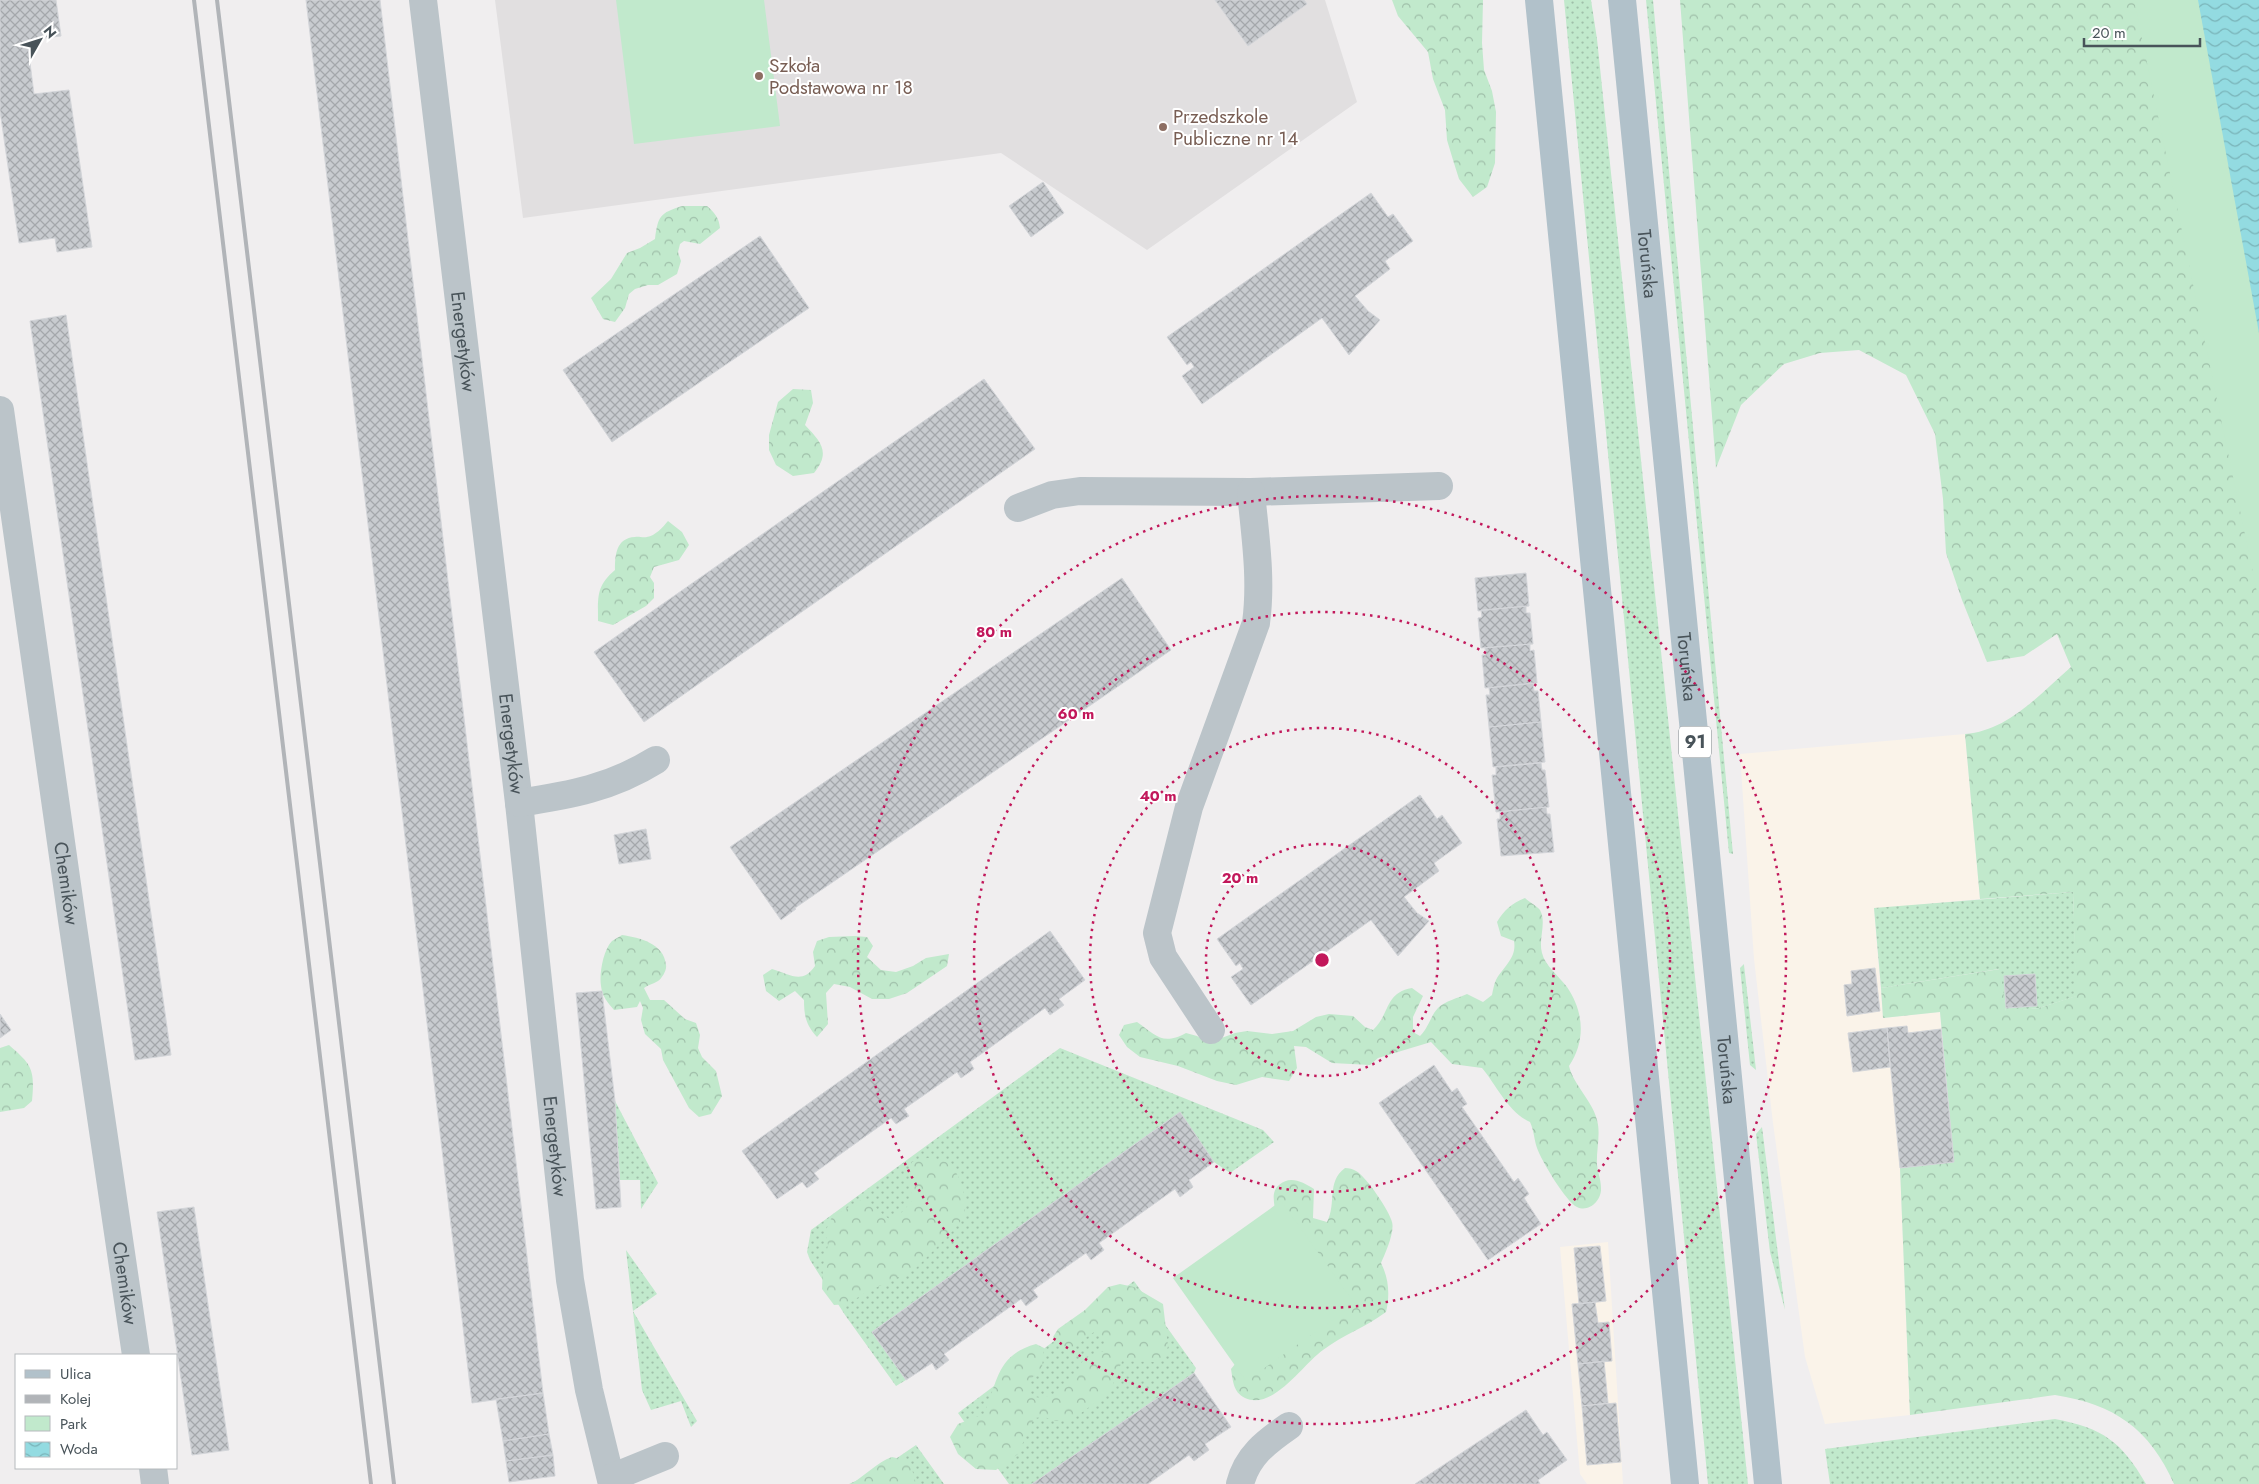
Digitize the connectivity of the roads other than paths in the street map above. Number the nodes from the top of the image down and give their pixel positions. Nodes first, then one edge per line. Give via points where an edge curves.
1 (423, 0) edge
2 (1539, 0) edge
3 (1622, 0) edge
4 (0, 410) edge
5 (1439, 486) dead end
6 (1251, 492) junction
7 (1018, 508) dead end
8 (656, 760) dead end
9 (519, 803) junction
10 (1211, 1030) dead end
11 (136, 1354) edge
12 (1289, 1426) dead end
13 (665, 1456) dead end
14 (152, 1469) edge
15 (612, 1481) edge
16 (155, 1484) edge
17 (1240, 1484) edge
18 (1685, 1484) edge
19 (1768, 1484) edge

1 - 9 street, Energetyków
2 - 18 main road
3 - 19 main road, Toruńska / 91
4 - 11 street, Chemików
5 - 6 street
6 - 7 street via 1080,491 1052,495
6 - 10 street via 1258,575 1256,623 1189,807 1157,933 1163,957
8 - 9 street via 607,785 574,795
9 - 15 street, Energetyków via 570,1280 589,1390
12 - 17 street via 1253,1455 1243,1470
13 - 15 street
14 - 16 street

